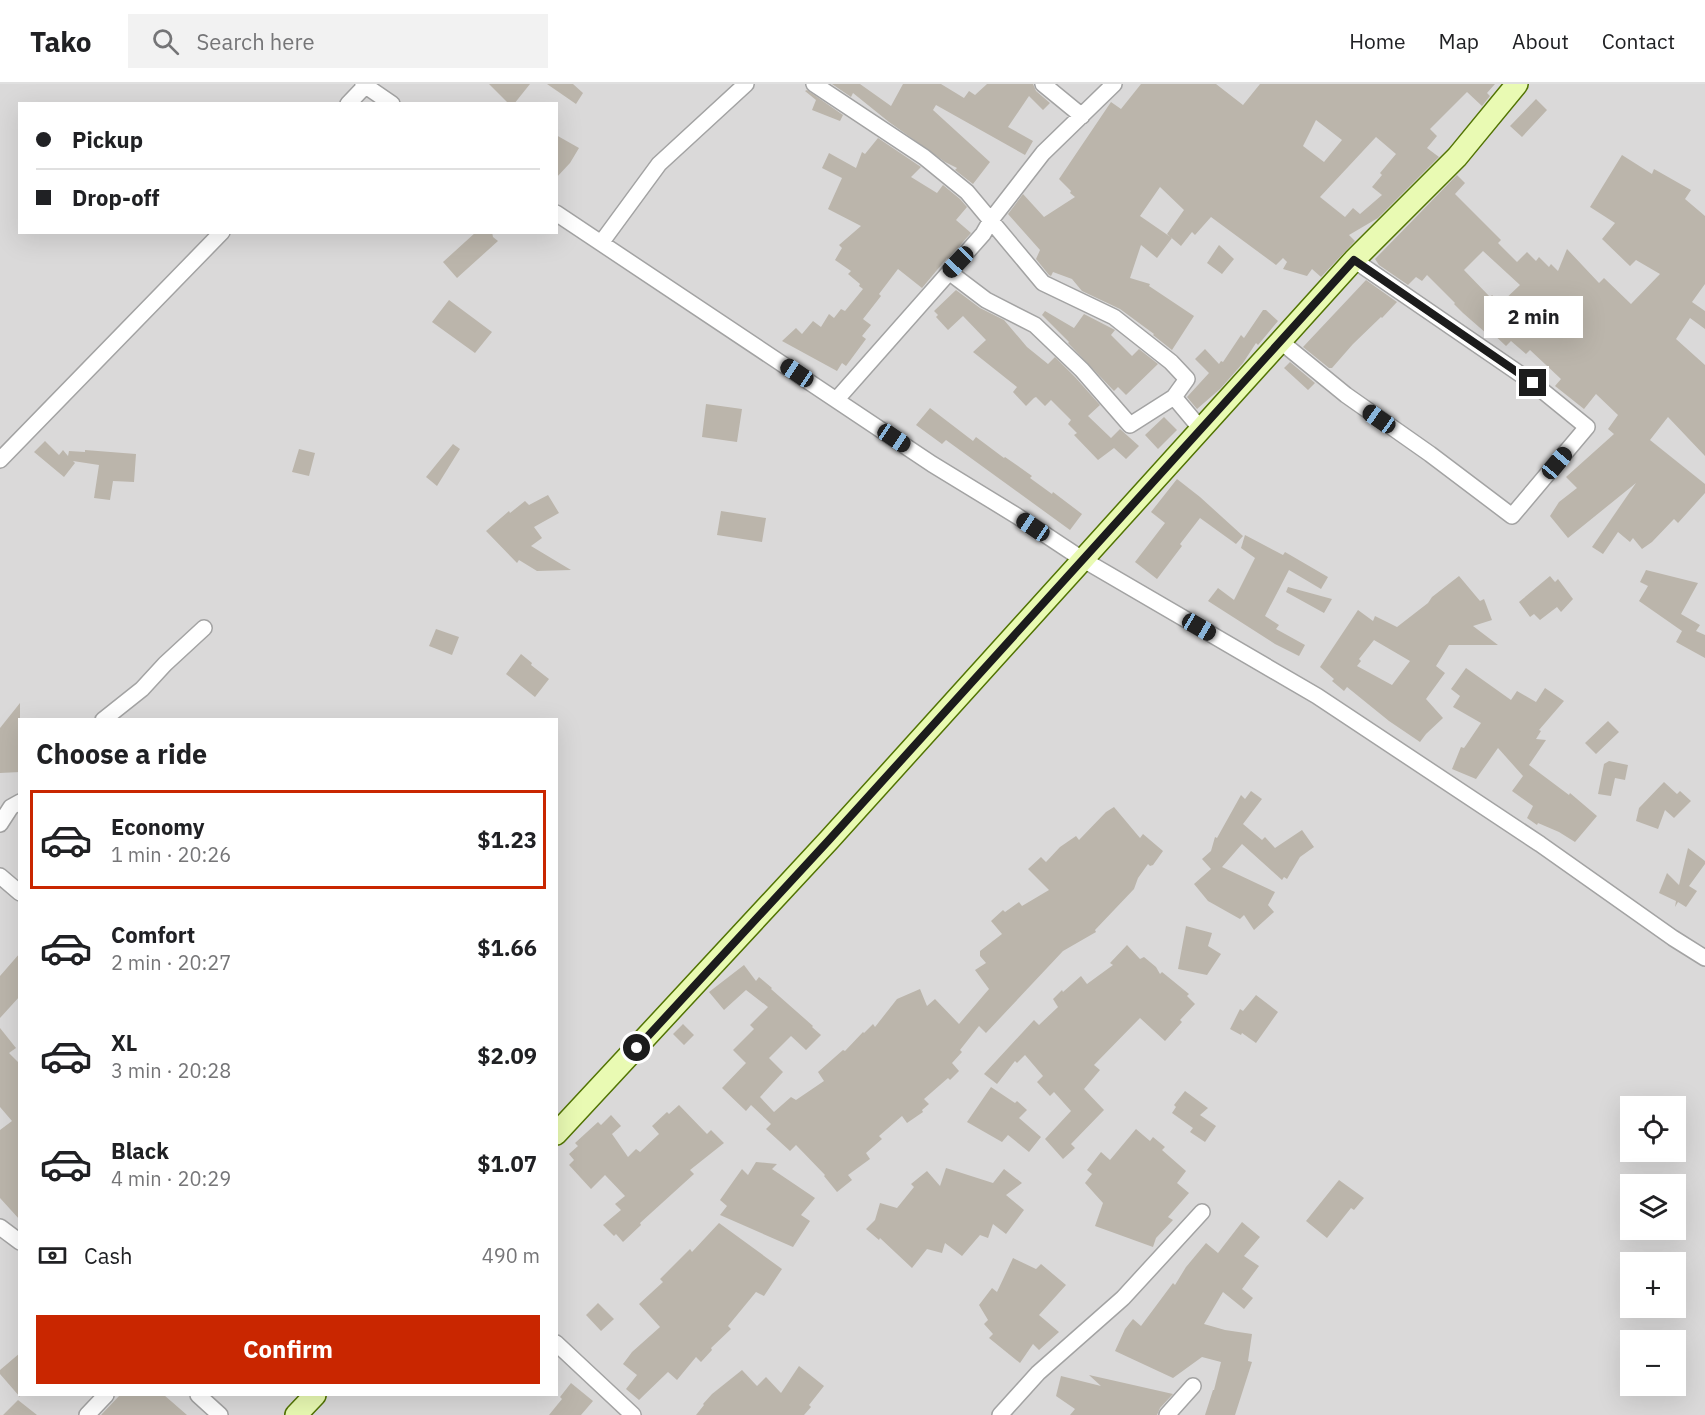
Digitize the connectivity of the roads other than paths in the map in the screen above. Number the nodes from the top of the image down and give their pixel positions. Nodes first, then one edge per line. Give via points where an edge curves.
1 (746, 84) edge
2 (814, 84) edge
3 (1043, 84) edge
4 (1114, 84) edge
5 (1517, 84) edge
6 (365, 85) edge
7 (350, 102) edge
8 (389, 102) edge
9 (1082, 116) junction
10 (558, 214) edge
11 (991, 220) junction
12 (220, 234) edge
13 (601, 243) junction
14 (1354, 260) junction
15 (949, 272) junction
16 (1280, 341) junction
17 (1174, 397) junction
18 (837, 399) junction
19 (1200, 428) junction
20 (0, 460) edge
21 (1082, 559) junction
22 (204, 628) dead end
23 (106, 718) edge
24 (18, 803) edge
25 (0, 824) edge
26 (0, 876) edge
27 (18, 891) edge
28 (1705, 958) edge
29 (558, 1132) edge
30 (1202, 1212) dead end
31 (0, 1227) edge
32 (18, 1240) edge
33 (558, 1345) edge
34 (1193, 1386) dead end
35 (105, 1396) edge
36 (199, 1396) edge
37 (314, 1396) edge
38 (87, 1415) edge
39 (220, 1415) edge
40 (296, 1415) edge
41 (633, 1415) edge
42 (1000, 1415) edge
43 (1167, 1415) edge

1 - 13 street via 659,164
2 - 11 street via 924,157 967,192
3 - 9 street
4 - 9 street
5 - 14 street via 1457,157
6 - 7 street
6 - 8 street
9 - 11 street via 1043,153
10 - 13 street
11 - 15 street
11 - 17 street via 1043,283 1114,317 1171,362 1187,379
12 - 20 street
13 - 18 street
14 - 16 street
14 - 16 street via 1533,383 1587,427 1512,516 1346,395
15 - 17 street via 986,300 1035,325 1130,424
15 - 18 street
16 - 19 street
17 - 19 street
18 - 21 street
19 - 21 street
21 - 28 street via 1317,696
21 - 29 street
22 - 23 street via 142,689
24 - 25 street
26 - 27 street
30 - 42 street via 1123,1298 1038,1373
31 - 32 street
33 - 41 street
34 - 43 street
35 - 38 street
36 - 39 street
37 - 40 street

